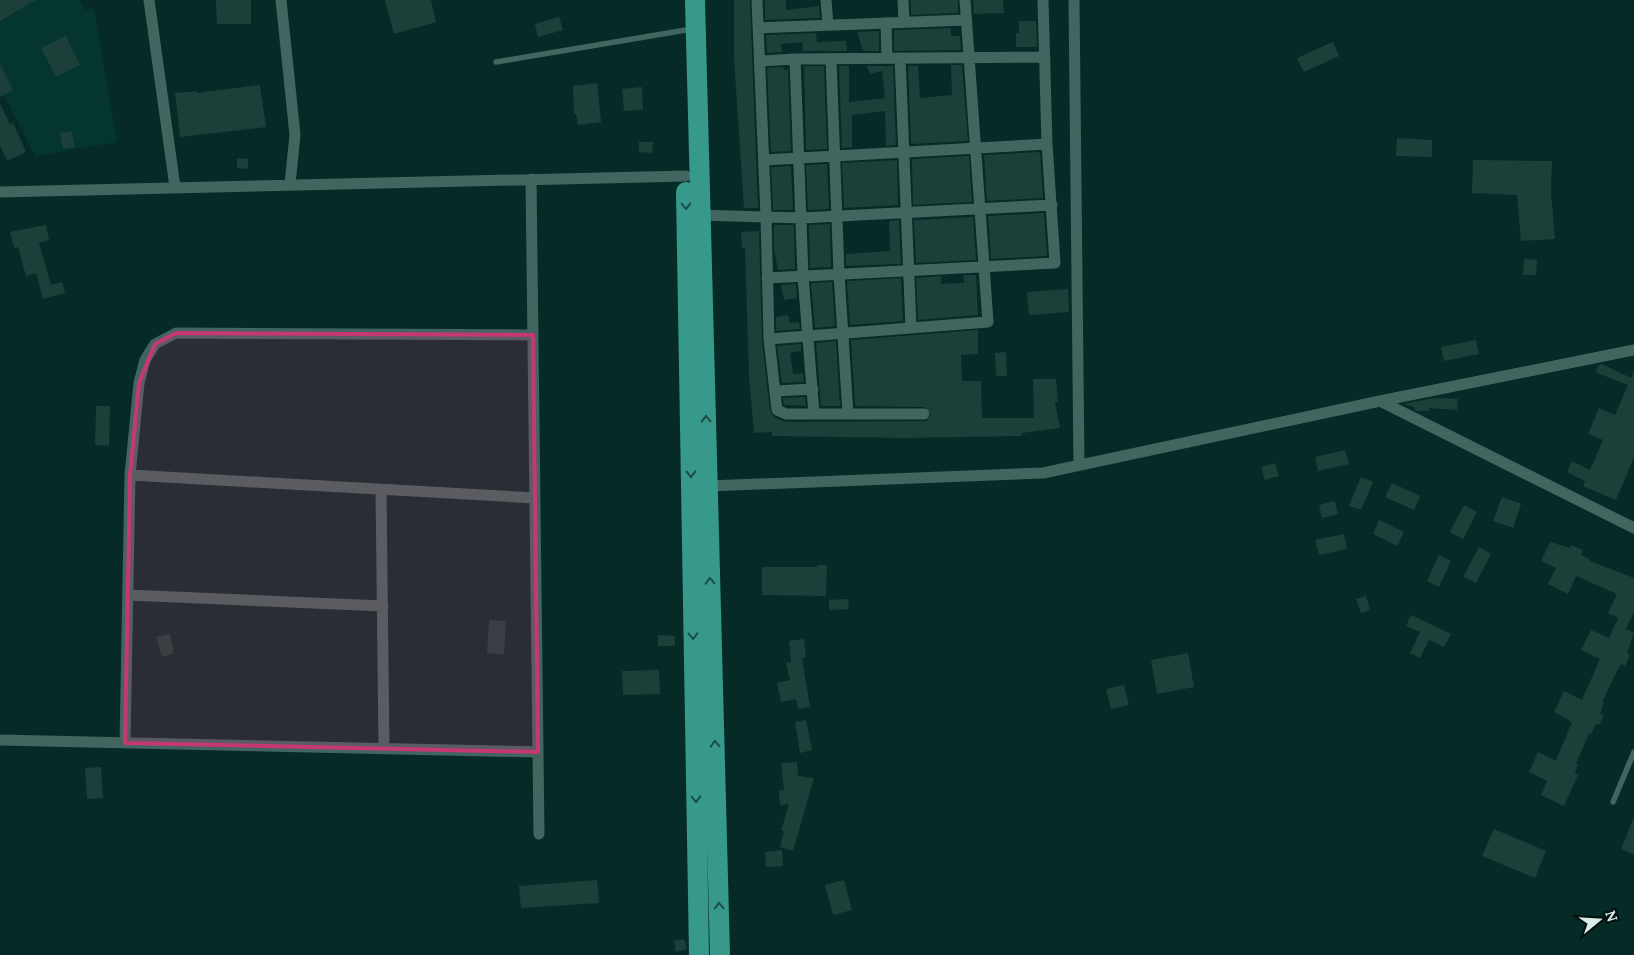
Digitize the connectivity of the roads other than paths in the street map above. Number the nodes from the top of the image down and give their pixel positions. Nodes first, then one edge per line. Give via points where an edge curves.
1 (149, 0) edge
2 (281, 0) edge
3 (684, 0) edge
4 (695, 0) edge
5 (757, 0) edge
6 (826, 0) edge
7 (903, 0) edge
8 (965, 0) edge
9 (1043, 0) edge
10 (1074, 0) edge
11 (966, 20) junction
12 (904, 22) junction
13 (886, 23) junction
14 (828, 25) junction
15 (758, 28) junction
16 (686, 30) junction
17 (1045, 57) junction
18 (887, 58) junction
19 (900, 58) junction
20 (970, 58) junction
21 (796, 59) junction
22 (832, 59) junction
23 (760, 61) junction
24 (496, 62) dead end
25 (1047, 144) junction
26 (977, 147) junction
27 (903, 152) junction
28 (836, 155) junction
29 (799, 158) junction
30 (764, 160) junction
31 (686, 176) junction
32 (531, 179) junction
33 (290, 184) junction
34 (175, 187) junction
35 (0, 192) edge
36 (1052, 205) junction
37 (980, 208) junction
38 (906, 212) junction
39 (700, 215) junction
40 (837, 216) junction
41 (766, 217) junction
42 (802, 218) junction
43 (985, 267) junction
44 (909, 270) junction
45 (839, 274) junction
46 (803, 276) junction
47 (766, 278) junction
48 (912, 328) junction
49 (843, 334) junction
50 (533, 335) junction
51 (809, 336) junction
52 (769, 339) junction
53 (1634, 350) edge
54 (813, 389) junction
55 (775, 391) junction
56 (1380, 401) junction
57 (814, 414) junction
58 (848, 414) junction
59 (924, 414) dead end
60 (1079, 466) junction
61 (130, 475) junction
62 (708, 486) junction
63 (381, 489) junction
64 (535, 498) junction
65 (1634, 528) edge
66 (128, 595) junction
67 (382, 606) junction
68 (0, 740) edge
69 (125, 743) junction
70 (384, 749) junction
71 (538, 752) junction
72 (1634, 752) edge
73 (1613, 802) dead end
74 (538, 834) dead end
75 (699, 955) edge
76 (720, 955) edge

1 - 34 street
2 - 33 street via 295,135
3 - 16 highway
4 - 39 highway
5 - 15 street
6 - 14 street
7 - 12 street
8 - 11 street
9 - 17 street
10 - 60 street
11 - 12 street
11 - 20 street
12 - 13 street
13 - 14 street
13 - 18 street
14 - 15 street
15 - 23 street
16 - 24 lane
16 - 31 highway
17 - 20 street
17 - 25 street
18 - 19 street
18 - 22 street
19 - 20 street
19 - 27 street
20 - 26 street
21 - 22 street
21 - 23 street
21 - 29 street
22 - 28 street
23 - 30 street
25 - 26 street
25 - 36 street
26 - 27 street
26 - 37 street
27 - 28 street
27 - 38 street
28 - 29 street
28 - 40 street
29 - 30 street
29 - 42 street
30 - 41 street
31 - 32 street
31 -> 75 highway
32 - 33 street
32 - 50 street
33 - 34 street
34 - 35 street
36 - 37 street
36 - 43 street via 1055,262
37 - 38 street
37 - 43 street
38 - 40 street
38 - 44 street
39 - 41 street
62 -> 39 highway
40 - 42 street
40 - 45 street
41 - 42 street
41 - 47 street
42 - 46 street
43 - 44 street
43 - 48 street via 988,322
44 - 45 street
44 - 48 street
45 - 46 street
45 - 49 street
46 - 47 street
46 - 51 street
47 - 52 street
48 - 49 street
49 - 51 street
49 - 58 street
50 - 61 street via 176,333 155,344 145,360 138,383
50 - 64 street
51 - 52 street
51 - 54 street
52 - 55 street
53 - 56 street
54 - 55 street
54 - 57 street
55 - 57 street via 777,410 781,413
56 - 60 street
56 - 65 street
57 - 58 street
58 - 59 street
60 - 62 street via 1043,473
61 - 63 street
61 - 66 street
76 -> 62 highway
63 - 64 street
63 - 67 street
64 - 71 street
66 - 67 street
66 - 69 street
67 - 70 street
68 - 69 street
69 - 70 street
70 - 71 street
71 - 74 street
72 - 73 lane

